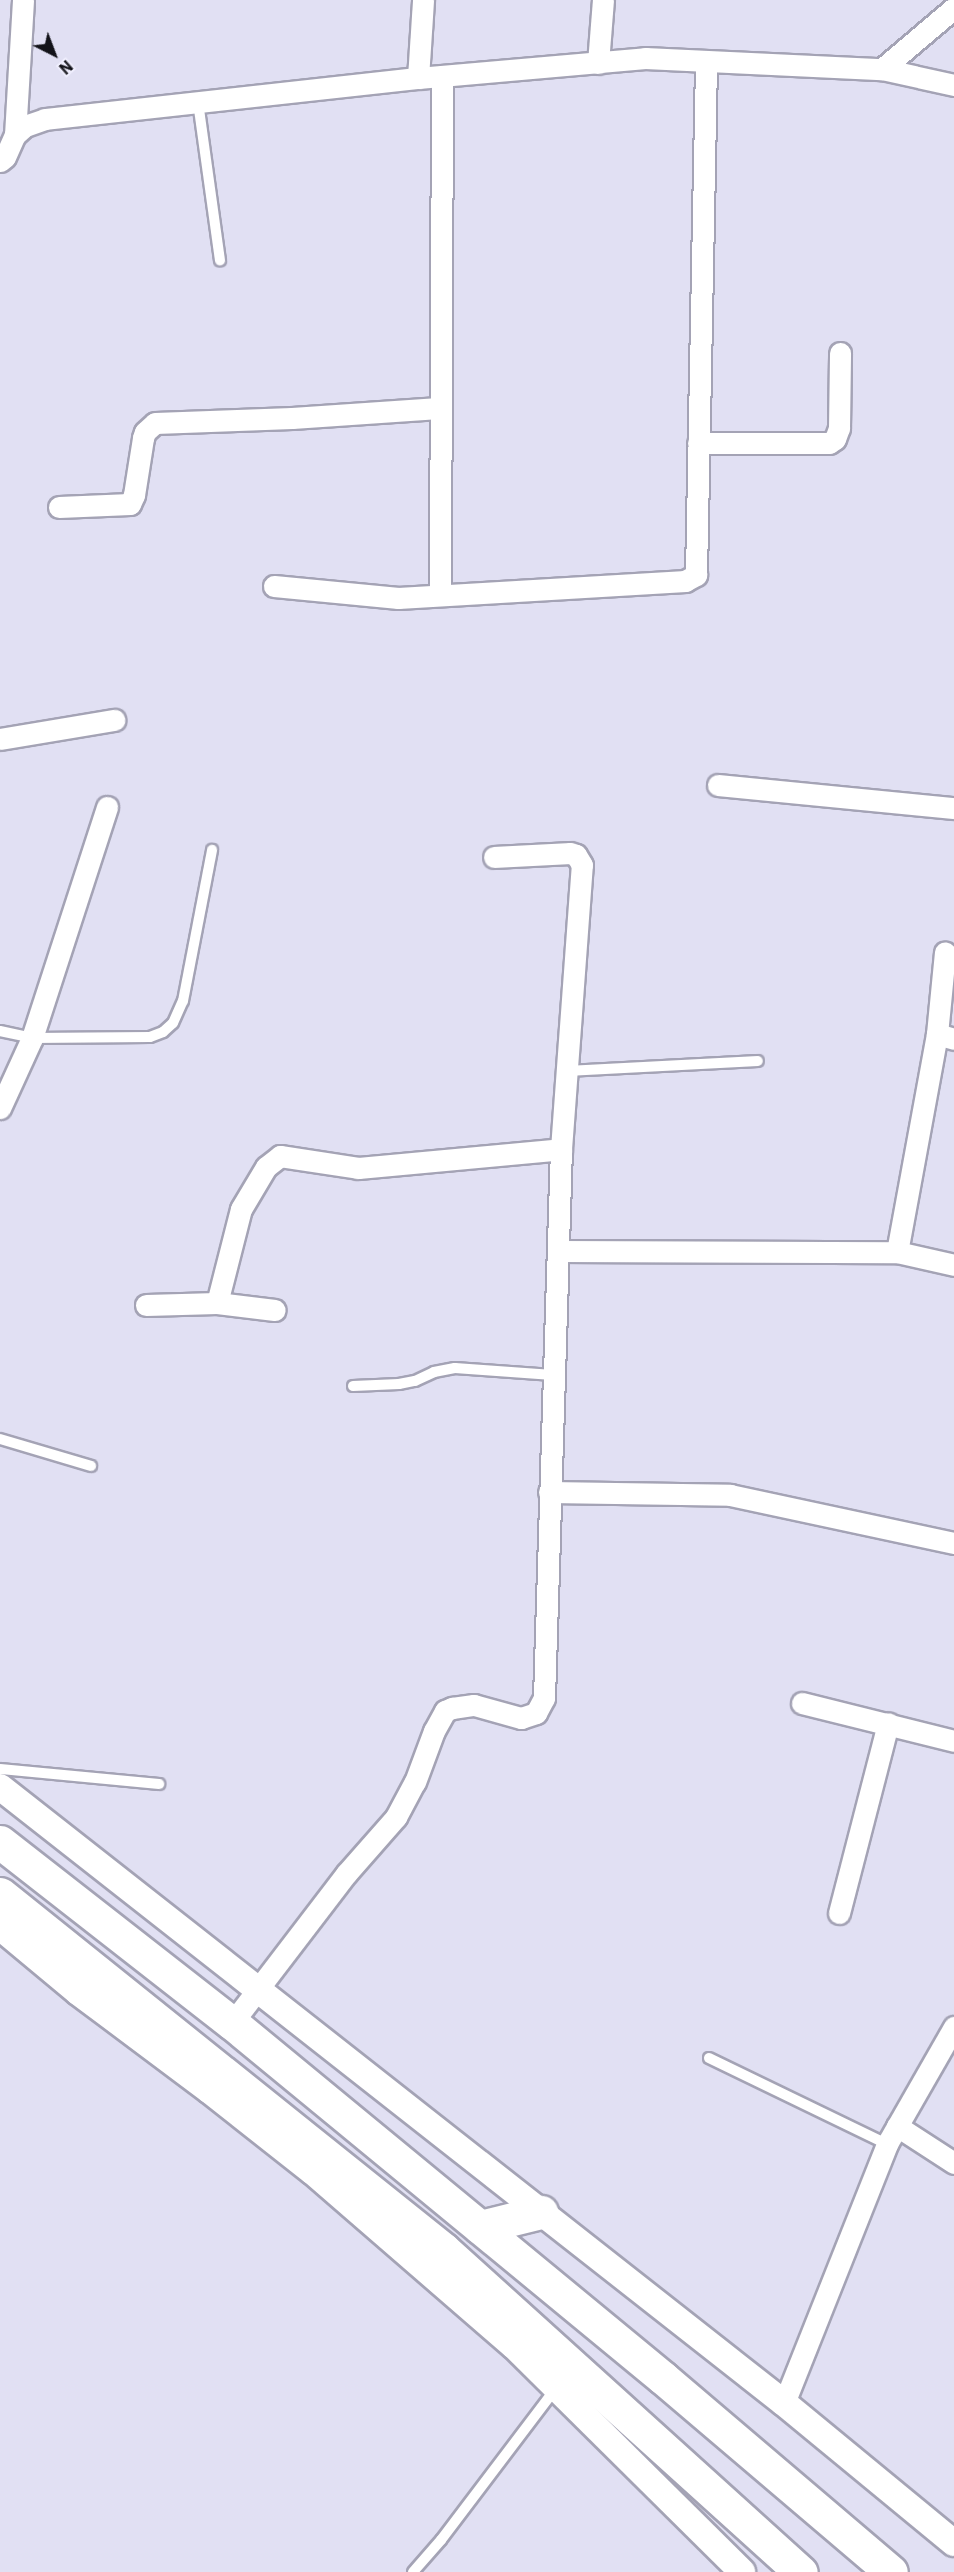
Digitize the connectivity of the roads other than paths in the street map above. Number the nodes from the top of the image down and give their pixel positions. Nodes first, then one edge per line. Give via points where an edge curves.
1 (23, 0) edge
2 (423, 0) edge
3 (603, 0) edge
4 (954, 8) edge
5 (706, 62) junction
6 (598, 63) junction
7 (882, 69) junction
8 (442, 76) junction
9 (418, 78) junction
10 (954, 85) edge
11 (198, 102) junction
12 (15, 135) junction
13 (0, 161) edge
14 (220, 260) dead end
15 (840, 353) dead end
16 (439, 408) junction
17 (698, 443) junction
18 (59, 507) dead end
19 (274, 586) dead end
20 (440, 595) junction
21 (114, 720) dead end
22 (0, 739) edge
23 (718, 785) dead end
24 (107, 807) dead end
25 (954, 808) edge
26 (212, 850) dead end
27 (494, 857) dead end
28 (945, 952) dead end
29 (0, 1031) edge
30 (945, 1036) edge
31 (32, 1038) junction
32 (758, 1061) dead end
33 (567, 1071) junction
34 (0, 1108) edge
35 (561, 1149) junction
36 (558, 1251) junction
37 (897, 1252) junction
38 (954, 1265) edge
39 (217, 1303) junction
40 (146, 1305) dead end
41 (275, 1310) dead end
42 (553, 1375) junction
43 (353, 1386) dead end
44 (0, 1439) edge
45 (91, 1466) dead end
46 (549, 1492) junction
47 (954, 1543) edge
48 (802, 1703) dead end
49 (888, 1723) junction
50 (954, 1741) edge
51 (0, 1769) edge
52 (159, 1784) dead end
53 (0, 1787) edge
54 (0, 1842) edge
55 (0, 1894) edge
56 (839, 1913) dead end
57 (0, 1928) edge
58 (256, 1991) junction
59 (232, 2023) junction
60 (954, 2027) edge
61 (709, 2058) dead end
62 (892, 2135) junction
63 (954, 2163) edge
64 (541, 2212) junction
65 (480, 2227) junction
66 (520, 2333) junction
67 (556, 2388) junction
68 (784, 2403) junction
69 (954, 2542) edge
70 (413, 2572) edge
71 (742, 2572) edge
72 (801, 2572) edge
73 (891, 2572) edge

1 - 12 street
2 - 9 street
3 - 6 street
4 - 7 street
5 - 6 street via 663,57
5 - 7 street
5 - 17 street
6 - 8 street
7 - 10 street
8 - 9 street
8 - 16 street
9 - 11 street
11 - 12 street via 45,119
11 - 14 lane
12 - 13 street
15 - 17 street via 839,428 835,439
16 - 18 street via 155,423 143,438 130,504
16 - 20 street
17 - 20 street via 698,568 691,579
19 - 20 street via 374,598
21 - 22 street
23 - 25 street
24 - 31 street
26 - 31 lane via 183,1001 173,1023 150,1037
27 - 33 street via 570,853 582,865
28 - 30 street
29 - 31 lane
30 - 37 street
31 - 34 street
32 - 33 lane
33 - 35 street
35 - 36 street
35 - 39 street via 358,1168 280,1156 267,1167 241,1209
36 - 37 street
36 - 42 street
37 - 38 street
39 - 40 street
39 - 41 street
42 - 43 lane via 455,1368 399,1384
42 - 46 street
44 - 45 lane
46 - 47 street via 730,1495
46 - 58 street via 544,1698 540,1708 530,1717 521,1718 474,1706 445,1711 396,1816
48 - 49 street
49 - 50 street
49 - 56 street
51 - 52 lane
53 - 58 street
54 - 59 highway
55 - 66 highway via 443,2249
57 - 66 street
58 - 59 street
58 - 64 street
59 - 65 highway
60 - 62 street
61 - 62 lane
62 - 63 street
62 - 68 street
64 - 65 highway
64 - 68 street
65 - 73 highway
66 - 67 street
66 - 72 highway
67 - 70 lane
67 - 71 street
68 - 69 street

